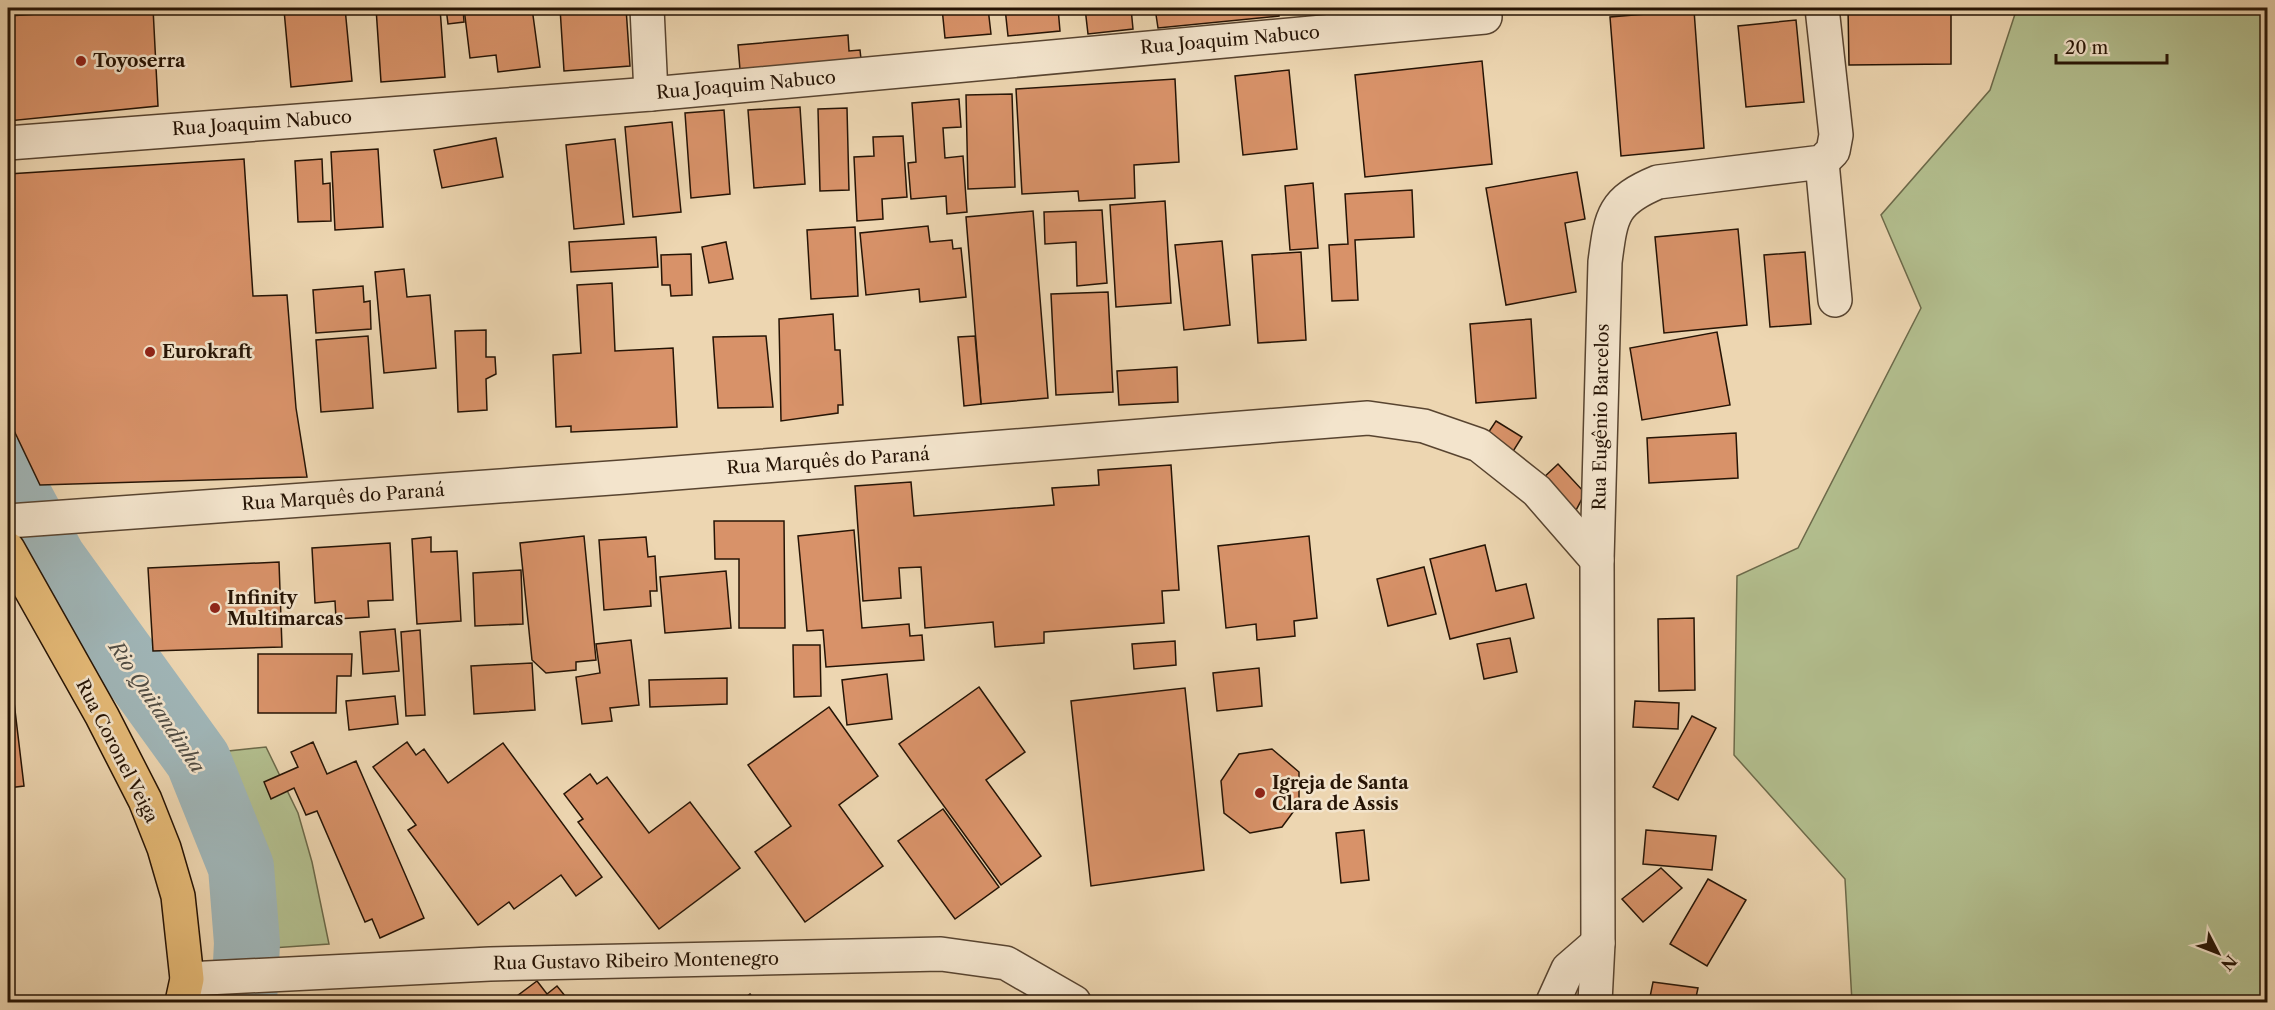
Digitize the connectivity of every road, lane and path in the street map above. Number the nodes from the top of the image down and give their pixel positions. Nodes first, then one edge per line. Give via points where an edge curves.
1 (647, 8) edge
2 (1822, 8) edge
3 (1485, 17) dead end
4 (651, 94) junction
5 (8, 143) edge
6 (1822, 162) junction
7 (1835, 300) dead end
8 (8, 520) edge
9 (8, 549) edge
10 (1597, 560) junction
11 (1598, 943) junction
12 (184, 991) edge
13 (1074, 1002) edge
14 (1553, 1002) edge
15 (1595, 1002) edge

1 - 4 street
2 - 6 street via 1836,135 1833,152
3 - 4 street, Rua Joaquim Nabuco
4 - 5 street, Rua Joaquim Nabuco
6 - 7 street
6 - 10 street, Rua Eugênio Barcelos via 1658,182 1621,203 1610,222 1605,262
8 - 10 street, Rua Marquês do Paraná via 637,476 1368,418 1424,426 1479,445 1537,491
9 - 12 main road, Rua Coronel Veiga via 145,800 178,896
10 - 11 street, Rua Eugênio Barcelos
11 - 14 street via 1568,969
11 - 15 street, Rua Eugênio Barcelos
12 - 13 street, Rua Gustavo Ribeiro Montenegro via 302,974 490,964 941,954 1006,963

